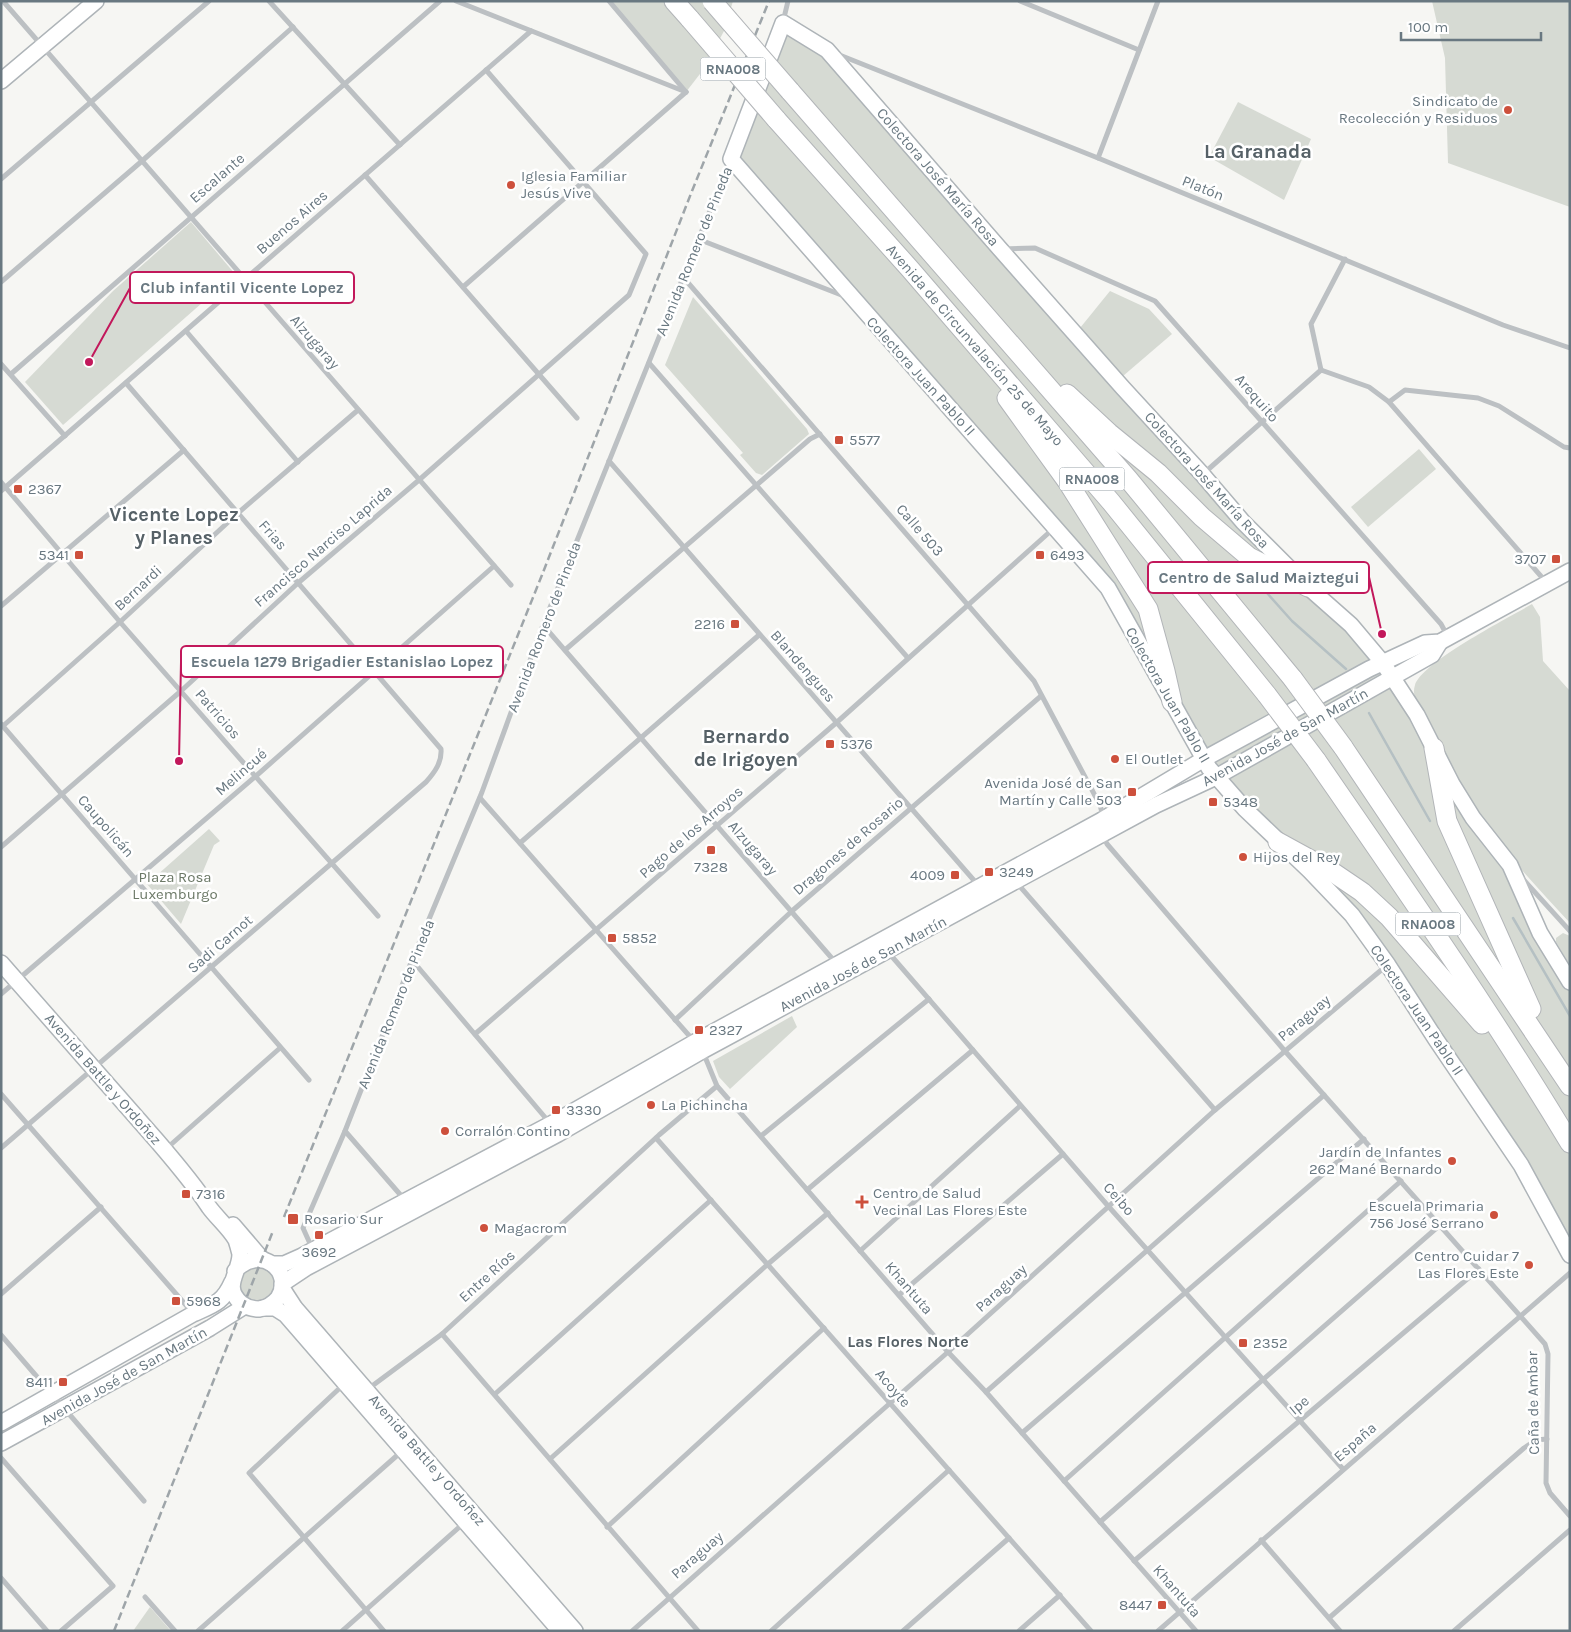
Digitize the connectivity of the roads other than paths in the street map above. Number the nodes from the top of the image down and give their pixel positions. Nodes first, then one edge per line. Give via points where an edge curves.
1 (3, 1) edge
2 (96, 1) edge
3 (209, 1) edge
4 (269, 1) edge
5 (440, 1) edge
6 (456, 1) edge
7 (609, 1) edge
8 (674, 1) edge
9 (712, 1) edge
10 (788, 1) edge
11 (1020, 1) edge
12 (1158, 1) edge
13 (783, 23) junction
14 (293, 27) junction
15 (531, 31) junction
16 (42, 47) junction
17 (827, 50) junction
18 (1139, 50) junction
19 (486, 70) junction
20 (1, 81) edge
21 (345, 84) junction
22 (686, 92) junction
23 (92, 103) junction
24 (400, 145) junction
25 (1098, 158) junction
26 (731, 159) junction
27 (142, 161) junction
28 (365, 175) junction
29 (1, 179) edge
30 (583, 182) junction
31 (191, 217) junction
32 (698, 239) junction
33 (1000, 249) junction
34 (1344, 259) junction
35 (910, 269) junction
36 (684, 278) junction
37 (245, 279) junction
38 (1, 282) edge
39 (463, 287) junction
40 (853, 299) junction
41 (998, 330) junction
42 (186, 331) junction
43 (1570, 348) edge
44 (649, 363) junction
45 (1, 364) edge
46 (1321, 370) junction
47 (10, 374) junction
48 (540, 375) junction
49 (126, 383) junction
50 (1389, 402) junction
51 (358, 410) junction
52 (577, 418) dead end
53 (1261, 421) junction
54 (820, 434) junction
55 (65, 436) junction
56 (1570, 448) edge
57 (184, 450) junction
58 (609, 461) junction
59 (298, 462) junction
60 (1202, 474) junction
61 (419, 480) junction
62 (756, 486) junction
63 (3, 487) edge
64 (238, 513) junction
65 (1055, 527) junction
66 (683, 547) junction
67 (62, 554) junction
68 (494, 566) junction
69 (1570, 571) edge
70 (298, 583) junction
71 (1547, 583) junction
72 (511, 585) dead end
73 (1308, 587) junction
74 (968, 605) junction
75 (1, 606) edge
76 (120, 622) junction
77 (543, 625) junction
78 (759, 635) junction
79 (1444, 640) junction
80 (565, 650) junction
81 (908, 658) junction
82 (1383, 663) junction
83 (373, 671) junction
84 (1393, 677) junction
85 (182, 691) junction
86 (1041, 696) junction
87 (1172, 702) junction
88 (836, 723) junction
89 (2, 725) edge
90 (640, 737) junction
91 (1434, 748) junction
92 (441, 749) joint
93 (1204, 759) junction
94 (256, 776) junction
95 (1216, 777) junction
96 (62, 795) junction
97 (480, 798) junction
98 (910, 808) junction
99 (717, 826) junction
100 (1102, 827) junction
101 (1278, 842) junction
102 (520, 843) junction
103 (1, 847) edge
104 (332, 862) junction
105 (1510, 865) junction
106 (1012, 877) junction
107 (135, 880) junction
108 (980, 887) junction
109 (792, 912) junction
110 (378, 916) dead end
111 (596, 930) junction
112 (1570, 931) edge
113 (884, 946) junction
114 (412, 960) junction
115 (1, 962) edge
116 (1388, 965) junction
117 (211, 968) junction
118 (842, 969) junction
119 (17, 981) junction
120 (1570, 982) edge
121 (1, 994) edge
122 (929, 999) junction
123 (675, 1020) junction
124 (475, 1034) junction
125 (698, 1046) junction
126 (280, 1048) junction
127 (973, 1050) junction
128 (1284, 1050) junction
129 (1560, 1068) junction
130 (94, 1069) junction
131 (309, 1080) dead end
132 (717, 1086) junction
133 (1570, 1086) edge
134 (1538, 1090) junction
135 (1, 1094) edge
136 (1324, 1095) junction
137 (1020, 1106) junction
138 (1215, 1110) junction
139 (28, 1125) junction
140 (555, 1129) junction
141 (345, 1130) junction
142 (761, 1136) junction
143 (656, 1138) junction
144 (1364, 1139) junction
145 (1570, 1143) edge
146 (1, 1148) edge
147 (164, 1150) junction
148 (1063, 1154) junction
149 (1401, 1181) junction
150 (807, 1190) junction
151 (204, 1196) junction
152 (711, 1200) junction
153 (410, 1205) junction
154 (1109, 1207) junction
155 (101, 1208) junction
156 (828, 1213) junction
157 (1440, 1225) junction
158 (313, 1250) junction
159 (860, 1250) junction
160 (1147, 1250) junction
161 (1570, 1255) edge
162 (267, 1262) junction
163 (768, 1264) junction
164 (1479, 1269) junction
165 (1570, 1274) edge
166 (234, 1276) junction
167 (282, 1286) junction
168 (1185, 1292) junction
169 (1, 1294) edge
170 (899, 1295) junction
171 (245, 1306) junction
172 (263, 1308) junction
173 (193, 1314) junction
174 (1522, 1316) junction
175 (824, 1328) junction
176 (442, 1334) junction
177 (1, 1336) edge
178 (1225, 1337) junction
179 (948, 1352) junction
180 (349, 1379) junction
181 (1263, 1380) junction
182 (986, 1392) junction
183 (53, 1394) junction
184 (362, 1394) junction
185 (495, 1394) junction
186 (890, 1404) junction
187 (64, 1408) junction
188 (1300, 1420) junction
189 (1, 1423) edge
190 (1022, 1433) junction
191 (1547, 1439) junction
192 (1, 1443) edge
193 (404, 1450) junction
194 (1, 1458) edge
195 (550, 1458) junction
196 (1343, 1469) junction
197 (949, 1470) junction
198 (1064, 1480) junction
199 (144, 1501) dead end
200 (1570, 1516) edge
201 (470, 1518) junction
202 (1100, 1522) junction
203 (607, 1527) junction
204 (1570, 1530) edge
205 (305, 1537) junction
206 (1009, 1538) junction
207 (1261, 1540) junction
208 (1134, 1560) junction
209 (1, 1578) edge
210 (1060, 1595) junction
211 (145, 1597) dead end
212 (668, 1597) junction
213 (366, 1610) junction
214 (1179, 1612) junction
215 (1329, 1618) junction
216 (47, 1631) edge
217 (61, 1631) edge
218 (175, 1631) edge
219 (198, 1631) edge
220 (342, 1631) edge
221 (384, 1631) edge
222 (560, 1631) edge
223 (575, 1631) edge
224 (632, 1631) edge
225 (698, 1631) edge
226 (770, 1631) edge
227 (903, 1631) edge
228 (1019, 1631) edge
229 (1091, 1631) edge
230 (1158, 1631) edge
231 (1196, 1631) edge
232 (1340, 1631) edge
233 (1454, 1631) edge

1 - 16 street, Alzugaray
2 - 16 main road
3 - 23 street
4 - 14 street
5 - 21 street, Escalante
6 - 15 street
7 - 22 street
8 - 35 highway, Avenida de Circunvalación 25 de Mayo / RNA008, bridge
9 - 41 highway, Avenida de Circunvalación 25 de Mayo / RNA008, bridge
10 - 13 street, Avenida Romero de Pineda
11 - 18 street
12 - 18 street
13 - 17 main road, Colectora José María Rosa
13 - 26 main road, Avenida Romero de Pineda
14 - 21 street
14 - 27 street
15 - 19 street, Buenos Aires
15 - 22 street
16 - 20 main road
16 - 23 street, Alzugaray
17 - 25 street, Platón
17 - 33 main road, Colectora José María Rosa
18 - 25 street
19 - 24 street, Buenos Aires
19 - 30 street
21 - 24 street
21 - 31 street, Escalante
22 - 30 street
23 - 27 street, Alzugaray
23 - 29 street
24 - 28 street, Buenos Aires
25 - 34 street, Platón
26 - 32 street, Avenida Romero de Pineda
26 - 40 main road, Colectora Juan Pablo II
27 - 31 street, Alzugaray
27 - 38 street
28 - 37 street, Buenos Aires
28 - 39 street
30 - 39 street
30 - 48 street, Francisco Narciso Laprida via 646,254 629,295
31 - 37 street, Alzugaray
31 - 47 street, Escalante
32 - 36 street, Avenida Romero de Pineda
32 - 40 street
33 - 53 street, Arequito via 1036,248 1155,301
33 - 60 main road, Colectora José María Rosa
34 - 43 street, Platón via 1503,325
34 - 46 street via 1311,324
35 - 87 highway, RNA008 via 1067,481 1129,576 1148,608
35 - 134 highway, Avenida de Circunvalación 25 de Mayo / RNA008, bridge via 1112,502 1267,695 1316,760
36 - 44 street, Avenida Romero de Pineda
36 - 54 street, Calle 503
37 - 42 street, Buenos Aires
37 - 51 street, Alzugaray
39 - 48 street
40 - 65 main road, Colectora Juan Pablo II
41 - 73 highway via 1249,557
41 - 129 highway, Avenida de Circunvalación 25 de Mayo / RNA008, bridge via 1129,480 1293,679 1344,747
42 - 49 street, Buenos Aires
42 - 59 street
44 - 58 street, Avenida Romero de Pineda
44 - 62 street
45 - 47 street
46 - 50 street via 1369,387
46 - 53 street
47 - 55 street
48 - 52 street
48 - 61 street, Francisco Narciso Laprida
49 - 55 street, Buenos Aires
49 - 57 street, Frias
50 - 56 street via 1405,390 1478,398 1499,406
50 - 71 street
51 - 59 street, Bernardi
51 - 61 street, Alzugaray
53 - 60 street
53 - 79 street, Arequito via 1441,624
54 - 62 street
54 - 74 street, Calle 503
55 - 63 street, Buenos Aires
57 - 64 street, Frias
57 - 67 street
58 - 66 street, Blandengues
58 - 77 street, Avenida Romero de Pineda
59 - 64 street, Bernardi
60 - 73 main road, Colectora José María Rosa via 1243,522
61 - 68 street, Alzugaray
61 - 70 street, Francisco Narciso Laprida
62 - 66 street
62 - 81 street
63 - 67 street, Patricios
64 - 70 street, Frias
64 - 76 street, Bernardi
65 - 74 street, Pago de los Arroyos
65 - 87 main road, Colectora Juan Pablo II via 1108,588
66 - 78 street, Blandengues
66 - 80 street
67 - 75 street
67 - 76 street, Patricios
68 - 72 street, Alzugaray
68 - 83 street, Melincué
69 - 71 main road, Avenida José de San Martín
70 - 83 street, Frias
70 - 85 street, Francisco Narciso Laprida
71 - 79 main road, Avenida José de San Martín
73 - 82 main road, Colectora José María Rosa via 1351,625
74 - 81 street, Pago de los Arroyos
74 - 86 street, Calle 503 via 1034,681
76 - 85 street, Patricios
76 - 89 street, Bernardi
77 - 80 street, Alzugaray
77 - 97 street, Avenida Romero de Pineda
78 - 88 street, Blandengues
78 - 90 street
79 - 82 main road, Avenida José de San Martín via 1425,643
79 - 84 main road, Avenida José de San Martín via 1432,655
80 - 90 street, Alzugaray
81 - 88 street, Pago de los Arroyos
82 - 84 main road, Colectora José María Rosa
82 - 93 main road, Avenida José de San Martín
83 - 92 street, Frias
83 - 94 street, Melincué
84 - 91 main road, Colectora José María Rosa
84 - 95 main road, Avenida José de San Martín
85 - 94 street, Patricios
85 - 96 street, Francisco Narciso Laprida
86 - 98 street, Dragones de Rosario
86 - 100 street, Calle 503 via 1100,805
87 - 93 main road, Colectora Juan Pablo II
88 - 98 street, Blandengues
88 - 99 street, Pago de los Arroyos
89 - 96 street, Caupolicán
90 - 99 street, Alzugaray
90 - 102 street
91 - 105 main road, Colectora José María Rosa via 1473,818
91 - 129 highway via 1447,821
92 - 104 street, Sadi Carnot via 434,774
93 - 95 main road, Colectora Juan Pablo II
93 - 100 main road, Avenida José de San Martín
94 - 104 street, Patricios
94 - 107 street, Melincué
95 - 100 main road, Avenida José de San Martín
95 - 101 main road, Colectora Juan Pablo II
96 - 103 street, Francisco Narciso Laprida
96 - 107 street, Caupolicán
97 - 102 street
97 - 114 street, Avenida Romero de Pineda
98 - 108 street, Blandengues
98 - 109 street, Dragones de Rosario
99 - 109 street, Alzugaray
99 - 111 street, Pago de los Arroyos
100 - 106 main road, Avenida José de San Martín
100 - 128 street, Caña de Ambar via 1108,844
101 - 116 main road, Colectora Juan Pablo II via 1352,915
101 - 134 highway via 1331,871 1362,892 1389,917
102 - 111 street
104 - 110 street, Patricios
104 - 117 street, Sadi Carnot
105 - 112 street
105 - 120 main road, Colectora José María Rosa via 1540,934
106 - 108 main road, Avenida José de San Martín
106 - 113 main road, Avenida José de San Martín
106 - 138 street
107 - 117 street, Caupolicán
107 - 119 street, Melincué
108 - 113 main road, Avenida José de San Martín
109 - 118 street, Alzugaray
109 - 123 street, Dragones de Rosario
111 - 123 street
111 - 124 street, Pago de los Arroyos
113 - 118 main road, Avenida José de San Martín
113 - 122 street, Ceibo
114 - 124 street
114 - 141 street, Avenida Romero de Pineda
115 - 119 main road, Avenida Battle y Ordoñez
116 - 128 street, Paraguay
116 - 161 main road, Colectora Juan Pablo II via 1521,1165
117 - 126 street, Caupolicán
117 - 130 street, Sadi Carnot
118 - 125 main road, Avenida José de San Martín
119 - 121 street, Melincué
119 - 130 main road, Avenida Battle y Ordoñez
122 - 127 street, Ceibo
122 - 142 street
123 - 125 street
124 - 140 street
125 - 132 street, Khantuta
125 - 140 main road, Avenida José de San Martín
126 - 131 street, Caupolicán
126 - 147 street
127 - 137 street, Ceibo
127 - 150 street
128 - 136 street, Caña de Ambar
128 - 138 street, Paraguay
129 - 133 highway, Avenida de Circunvalación 25 de Mayo / RNA008
130 - 139 street, Sadi Carnot
130 - 147 main road, Avenida Battle y Ordoñez
132 - 142 street, Khantuta
132 - 143 street, Entre Ríos
134 - 145 highway, Avenida de Circunvalación 25 de Mayo / RNA008
135 - 139 street
136 - 144 street, Caña de Ambar
136 - 160 street
137 - 148 street, Ceibo
137 - 159 street
138 - 154 street, Paraguay
139 - 146 street, Sadi Carnot
139 - 155 street
140 - 153 main road, Avenida José de San Martín
141 - 153 street
141 - 158 street, Avenida Romero de Pineda via 303,1228
142 - 150 street, Khantuta
143 - 152 street, Acoyte
143 - 176 street, Entre Ríos
144 - 149 street, Caña de Ambar
144 - 168 street
147 - 151 main road, Avenida Battle y Ordoñez
148 - 154 street, Ceibo
148 - 170 street
149 - 157 street, Caña de Ambar
149 - 178 street
150 - 156 street, Khantuta
151 - 162 main road, Avenida Battle y Ordoñez
151 - 166 main road, Avenida Battle y Ordoñez via 236,1240 240,1254
152 - 163 street, Acoyte
152 - 185 street
153 - 158 main road, Avenida José de San Martín
153 - 167 main road, Avenida José de San Martín
154 - 160 street, Ceibo
154 - 179 street, Paraguay
155 - 169 street
155 - 173 street
156 - 159 street, Khantuta
156 - 163 street
157 - 164 street, Caña de Ambar
157 - 181 street
158 - 162 main road, Avenida José de San Martín via 284,1264
159 - 170 street, Khantuta
160 - 168 street, Ceibo
160 - 182 street
162 - 166 main road via 247,1261
162 - 167 main road via 279,1273
163 - 175 street, Acoyte
163 - 195 street
164 - 174 street, Caña de Ambar
164 - 188 street, Ipe
165 - 174 street, España
166 - 171 main road via 233,1291
166 - 173 main road, Avenida José de San Martín via 227,1295 217,1304
167 - 172 main road via 272,1304
167 - 180 main road, Avenida Battle y Ordoñez via 288,1300
168 - 178 street, Ceibo
168 - 190 street
170 - 179 street, Khantuta
171 - 172 main road
171 - 187 main road, Avenida José de San Martín
172 - 180 main road, Avenida Battle y Ordoñez via 275,1308 286,1315
173 - 183 main road, Avenida José de San Martín
174 - 191 street, Caña de Ambar via 1547,1348
174 - 196 street, España
175 - 186 street, Acoyte
175 - 203 street
176 - 184 street, Entre Ríos
176 - 185 street
177 - 183 street
178 - 181 street, Ceibo
178 - 198 street
179 - 182 street, Khantuta
179 - 186 street, Paraguay
180 - 184 main road, Avenida Battle y Ordoñez
180 - 205 street via 249,1473
181 - 188 street, Ceibo
181 - 202 street
182 - 190 street, Khantuta
183 - 187 street
183 - 189 main road, Avenida José de San Martín
184 - 193 main road, Avenida Battle y Ordoñez
184 - 201 main road, Avenida Battle y Ordoñez
185 - 195 street
186 - 197 street, Acoyte
186 - 212 street, Paraguay
187 - 192 main road, Avenida José de San Martín
187 - 199 street
188 - 196 street, Ceibo
188 - 208 street, Ipe
190 - 198 street, Khantuta
191 - 200 street, Caña de Ambar via 1547,1489
191 - 215 street via 1536,1440 1524,1448
193 - 201 main road, Avenida Battle y Ordoñez
193 - 205 street
194 - 217 street via 113,1586
195 - 203 street
196 - 207 street, España
197 - 206 street, Acoyte
197 - 226 street
198 - 202 street, Khantuta
201 - 213 street
201 - 222 main road, Avenida Battle y Ordoñez
201 - 223 main road, Avenida Battle y Ordoñez
202 - 208 street, Khantuta
203 - 212 street
204 - 233 street
205 - 213 street
205 - 219 street
206 - 210 street, Acoyte
206 - 227 street
207 - 214 street, España
207 - 215 street
208 - 214 street, Khantuta
209 - 216 street
210 - 228 street
210 - 229 street, Acoyte
211 - 218 street
212 - 224 street, Paraguay
212 - 225 street
213 - 220 street
213 - 221 street
214 - 230 street, España
214 - 231 street, Khantuta
215 - 232 street

